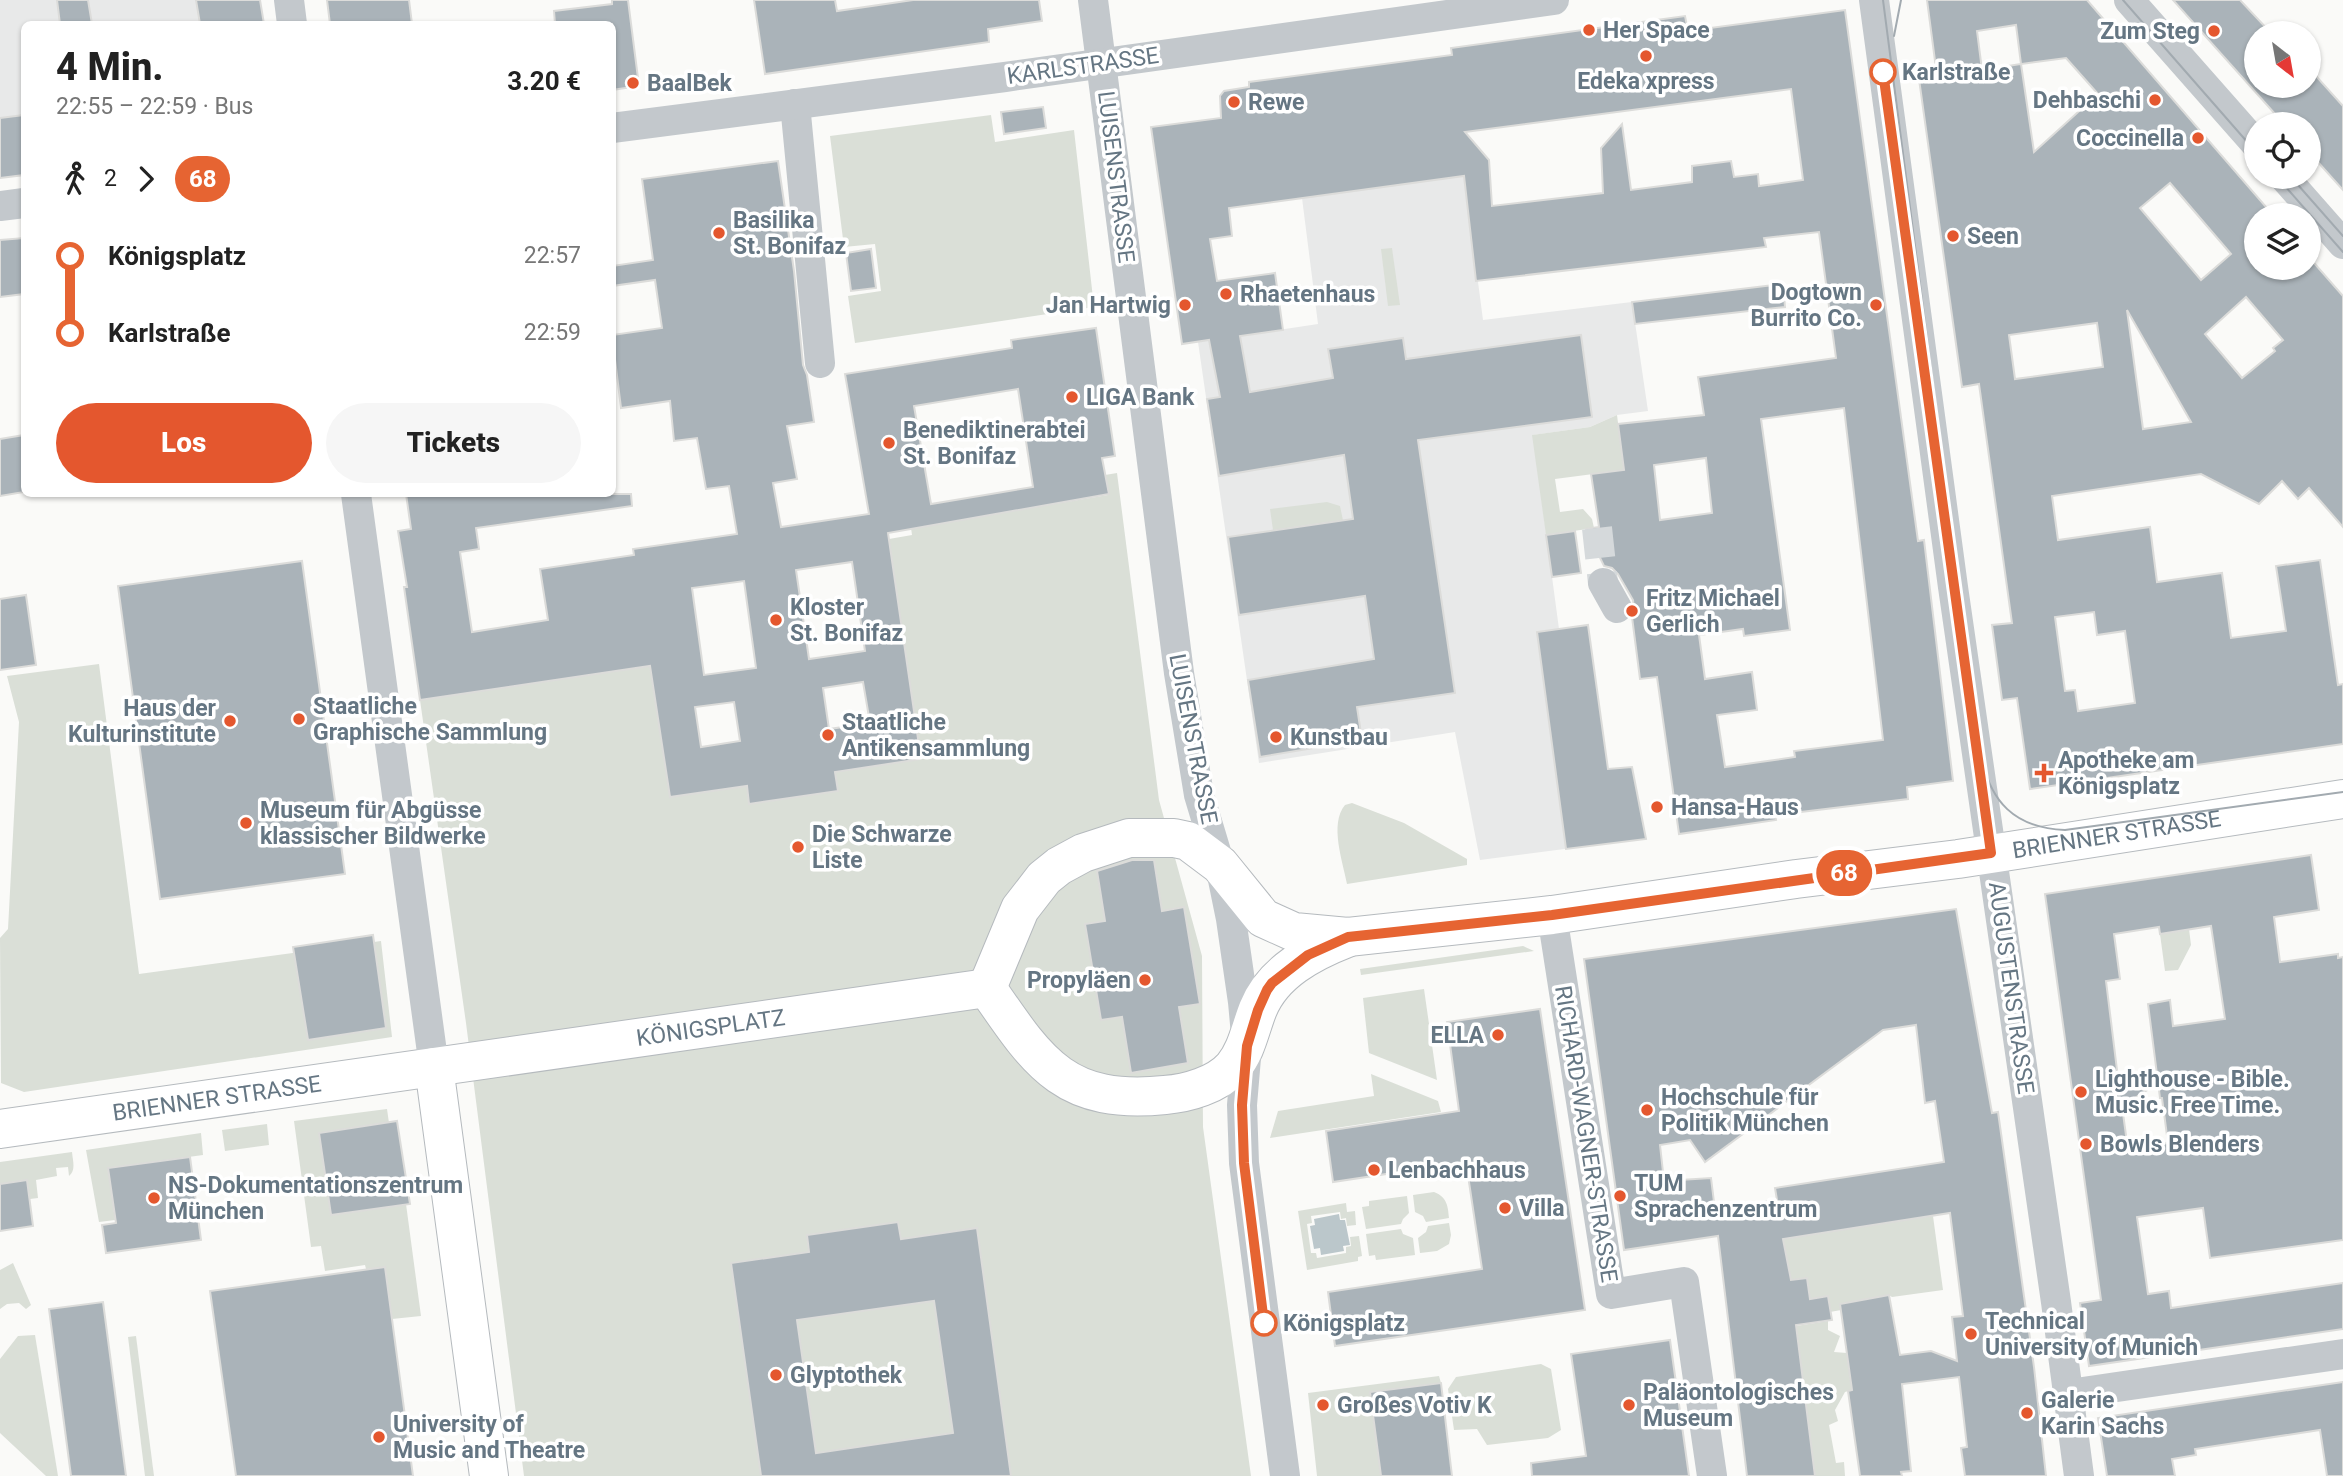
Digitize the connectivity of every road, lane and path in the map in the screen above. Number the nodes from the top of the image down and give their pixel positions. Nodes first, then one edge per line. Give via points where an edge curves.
1 (289, 0) edge
2 (1093, 0) edge
3 (1554, 0) edge
4 (1874, 0) edge
5 (2129, 0) edge
6 (292, 21) edge
7 (1101, 63) junction
8 (795, 104) junction
9 (616, 127) edge
10 (2244, 130) edge
11 (2295, 189) edge
12 (21, 203) edge
13 (0, 206) edge
14 (2343, 244) edge
15 (820, 363) dead end
16 (356, 497) edge
17 (2343, 799) edge
18 (1991, 853) junction
19 (1220, 865) junction
20 (1552, 915) junction
21 (1348, 937) junction
22 (987, 988) junction
23 (1247, 1046) junction
24 (434, 1067) junction
25 (0, 1129) edge
26 (2343, 1354) edge
27 (2069, 1394) junction
28 (489, 1476) edge
29 (1285, 1476) edge
30 (1712, 1476) edge
31 (2079, 1476) edge

1 - 6 street
2 - 7 street, LUISENSTRASSE
3 - 7 street, KARLSTRASSE
4 - 18 street, AUGUSTENSTRASSE
5 - 10 street
7 - 8 street, KARLSTRASSE
7 - 19 street, LUISENSTRASSE via 1179,673 1199,795
8 - 9 street, KARLSTRASSE
8 - 15 street
11 - 14 street
12 - 13 street
16 - 24 street
17 - 18 main road, BRIENNER STRASSE
18 - 20 main road, BRIENNER STRASSE
18 - 27 street, AUGUSTENSTRASSE
19 - 21 main road via 1263,918 1294,932
19 - 22 main road via 1188,841 1174,838 1129,838 1083,853 1059,866 1031,891
19 - 23 street, LUISENSTRASSE
20 - 21 main road, BRIENNER STRASSE
20 - 30 street, RICHARD-WAGNER-STRASSE via 1611,1294 1684,1282
21 - 23 main road via 1308,955 1272,983
22 - 23 main road via 1046,1064 1070,1082 1103,1095 1135,1098 1205,1085 1233,1067
22 - 24 main road, KÖNIGSPLATZ
23 - 29 street, LUISENSTRASSE via 1244,1163
24 - 25 main road, BRIENNER STRASSE
24 - 28 main road
26 - 27 street
27 - 31 street, AUGUSTENSTRASSE

